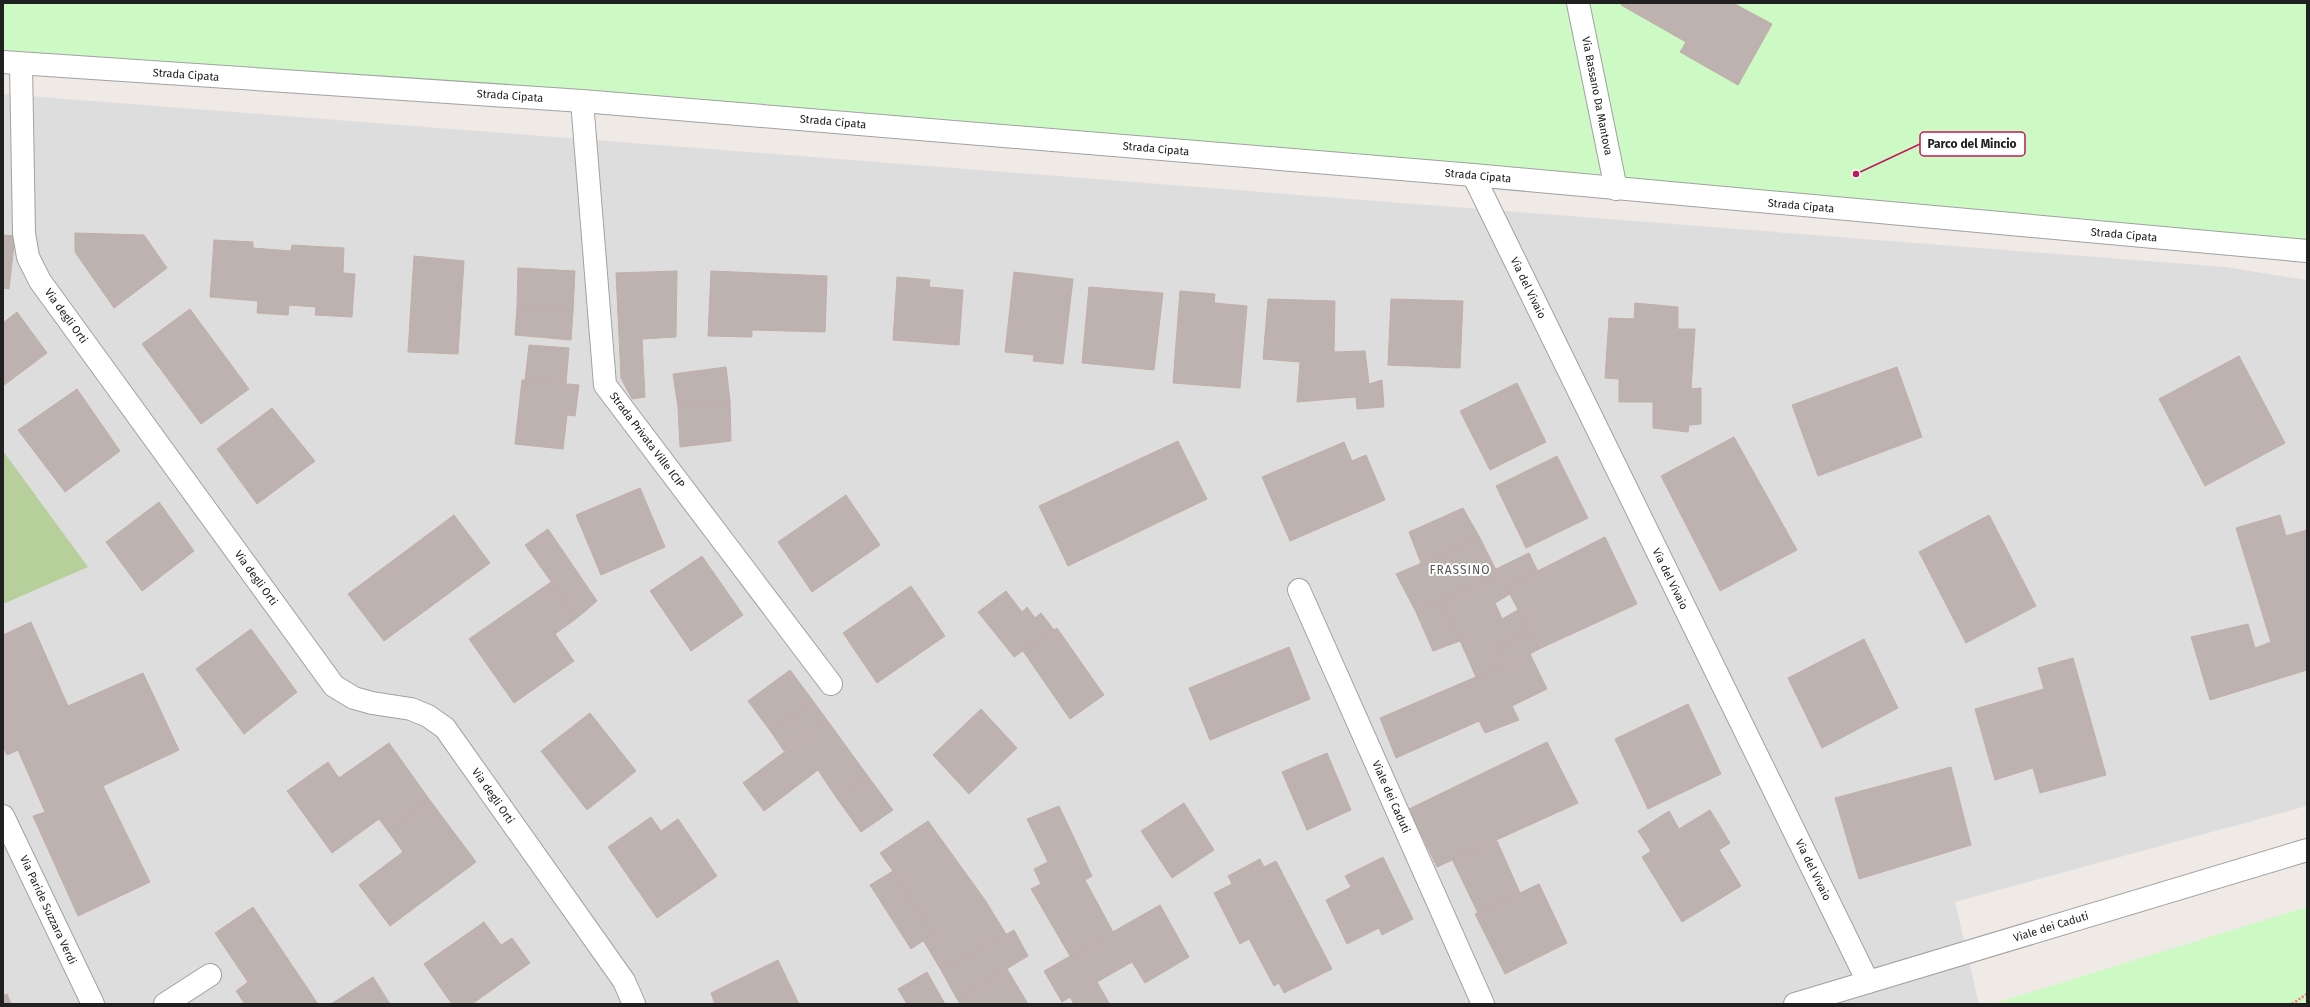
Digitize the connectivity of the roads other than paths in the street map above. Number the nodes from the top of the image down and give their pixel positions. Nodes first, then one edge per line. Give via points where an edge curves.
1 (1578, 3) edge
2 (12, 63) edge
3 (582, 101) junction
4 (1473, 176) junction
5 (1616, 189) junction
6 (2307, 251) edge
7 (1299, 590) dead end
8 (831, 684) dead end
9 (3, 816) edge
10 (2307, 850) edge
11 (210, 975) dead end
12 (1868, 982) junction
13 (93, 1004) edge
14 (165, 1004) edge
15 (634, 1004) edge
16 (1483, 1004) edge
17 (1795, 1004) edge

1 - 5 street, Via Bassano Da Mantova
2 - 3 street, Strada Cipata
2 - 15 street, Via degli Orti via 24,234 28,257 40,281 334,686 366,702 411,709 428,716 445,728 624,981
3 - 4 street, Strada Cipata
3 - 8 street, Strada Privata Ville ICIP via 605,385
4 - 5 street, Strada Cipata
4 - 12 street, Via del Vivaio
5 - 6 street, Strada Cipata
7 - 16 street, Viale dei Caduti
9 - 13 street, Via Paride Suzzara Verdi
10 - 12 street, Viale dei Caduti
11 - 14 street
12 - 17 street, Viale dei Caduti

